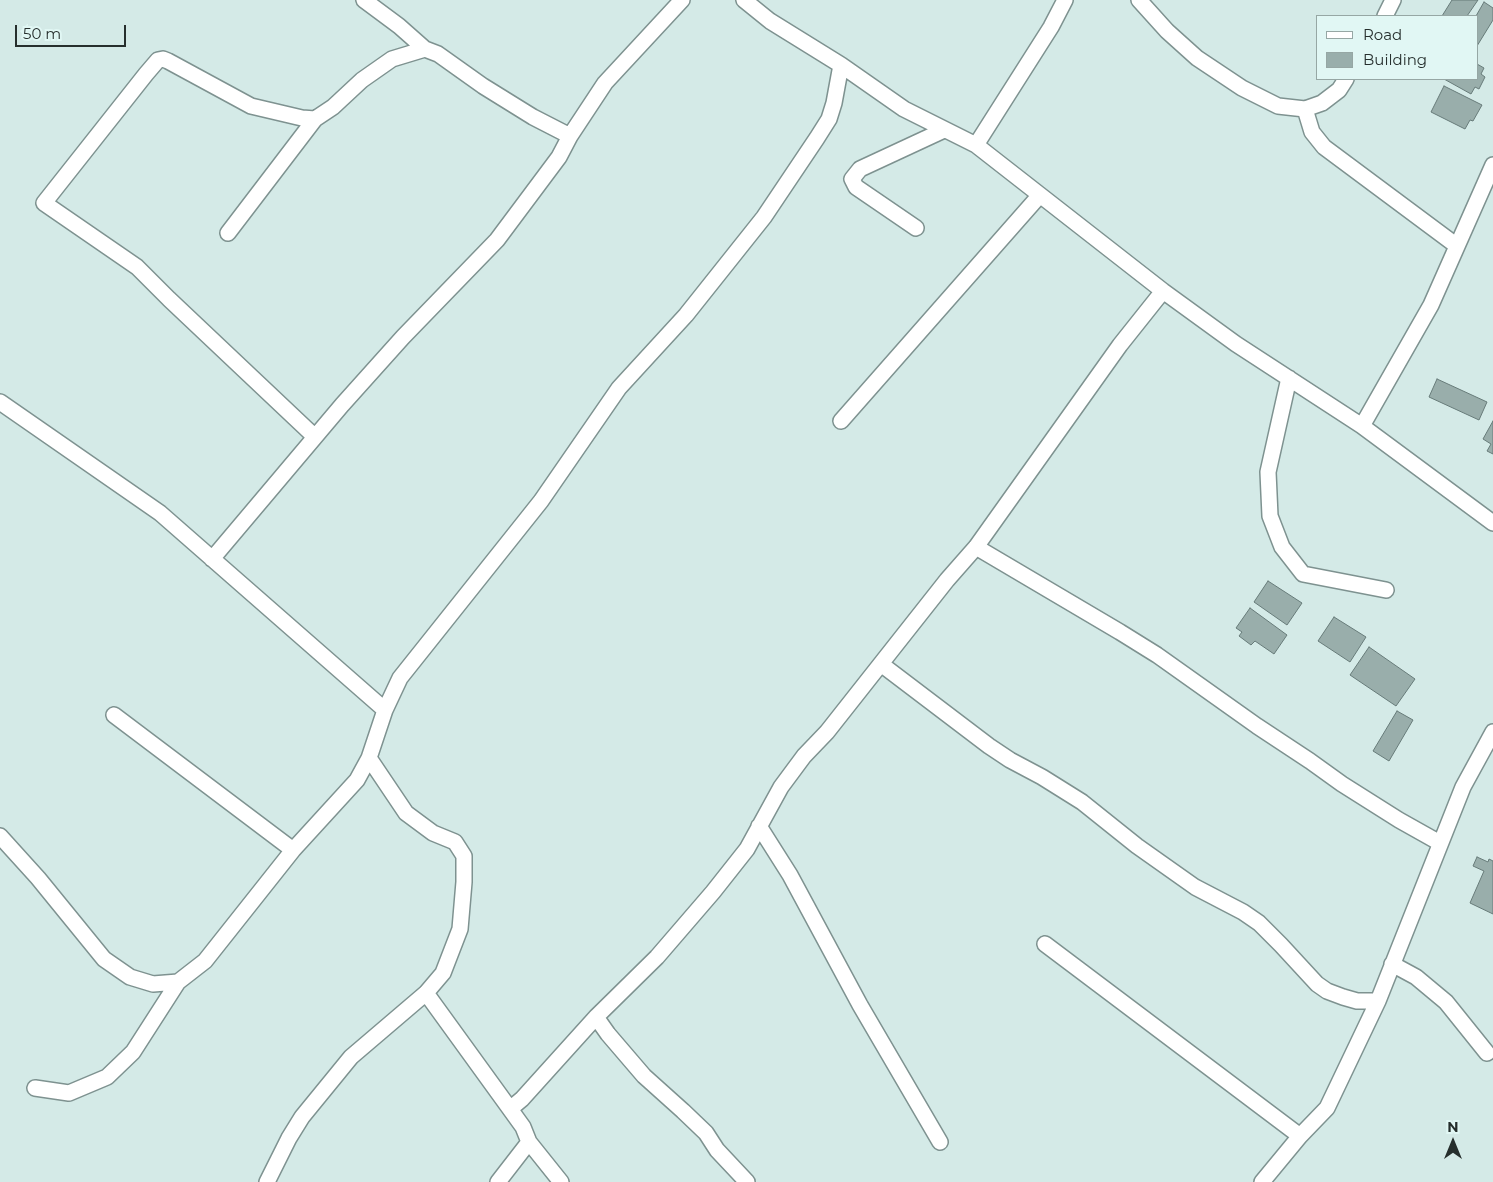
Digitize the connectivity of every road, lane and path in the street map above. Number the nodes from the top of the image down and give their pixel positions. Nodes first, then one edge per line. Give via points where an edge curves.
1 (364, 0) edge
2 (682, 0) edge
3 (744, 0) edge
4 (1065, 0) edge
5 (1139, 0) edge
6 (1393, 0) edge
7 (1386, 15) edge
8 (425, 49) junction
9 (841, 65) junction
10 (1345, 80) edge
11 (1305, 109) junction
12 (315, 118) junction
13 (944, 130) junction
14 (570, 136) junction
15 (976, 145) junction
16 (1493, 165) edge
17 (1040, 195) junction
18 (916, 228) dead end
19 (228, 233) dead end
20 (1456, 246) junction
21 (1163, 291) junction
22 (1289, 378) junction
23 (0, 402) edge
24 (841, 421) dead end
25 (1362, 426) junction
26 (314, 436) junction
27 (1493, 523) edge
28 (976, 547) junction
29 (212, 559) junction
30 (1386, 590) dead end
31 (881, 664) junction
32 (385, 710) junction
33 (114, 715) dead end
34 (1493, 732) edge
35 (369, 758) junction
36 (759, 826) junction
37 (0, 836) edge
38 (1440, 843) junction
39 (293, 850) junction
40 (1046, 944) dead end
41 (1392, 964) junction
42 (178, 982) junction
43 (426, 993) junction
44 (1378, 1001) junction
45 (596, 1017) junction
46 (1487, 1053) dead end
47 (35, 1088) dead end
48 (510, 1109) junction
49 (1300, 1136) junction
50 (530, 1142) junction
51 (940, 1142) dead end
52 (267, 1182) edge
53 (498, 1182) edge
54 (561, 1182) edge
55 (747, 1182) edge
56 (1262, 1182) edge

1 - 8 street
2 - 14 street via 605,83
3 - 9 street via 770,21
4 - 15 street
5 - 11 street via 1197,58 1242,88 1278,106
6 - 7 street
8 - 12 street via 392,59
8 - 14 street via 438,54 533,117
9 - 13 street via 904,110
9 - 32 street via 829,119 764,217 686,315 619,388 541,501 400,678
10 - 11 street via 1339,90 1322,103
11 - 20 street via 1312,132 1324,147
12 - 19 street
12 - 26 street via 251,106 168,61 158,60 44,203 137,267
13 - 15 street
13 - 18 street via 860,169 852,179 856,187
14 - 26 street via 559,157 497,240 402,337
15 - 17 street
16 - 20 street
17 - 21 street
17 - 24 street
20 - 25 street via 1431,305
21 - 22 street
21 - 28 street via 1120,345
22 - 25 street
22 - 30 street via 1268,472 1270,516 1282,547 1303,574
23 - 29 street via 160,513
25 - 27 street
26 - 29 street
28 - 31 street
28 - 38 street via 1157,655 1342,784
29 - 32 street
31 - 36 street via 828,732 804,756 781,787
31 - 44 street via 1010,760 1082,802 1136,846 1195,887 1259,923 1327,991 1357,1001
32 - 35 street
33 - 39 street
34 - 38 street via 1463,788
35 - 39 street via 357,780
35 - 43 street via 406,813 433,833 455,842 464,856 460,929 443,973
36 - 45 street via 747,849 657,957
36 - 51 street via 790,875 860,1005
37 - 42 street via 104,959 130,977 154,984
38 - 41 street
39 - 42 street via 205,961
40 - 49 street
41 - 44 street
41 - 46 street via 1416,977 1446,1002
42 - 47 street via 133,1052 107,1077 69,1093
43 - 48 street
43 - 52 street via 351,1057 302,1117
44 - 49 street via 1327,1108
45 - 48 street
45 - 55 street via 644,1076 706,1133
48 - 50 street
49 - 56 street
50 - 53 street
50 - 54 street

